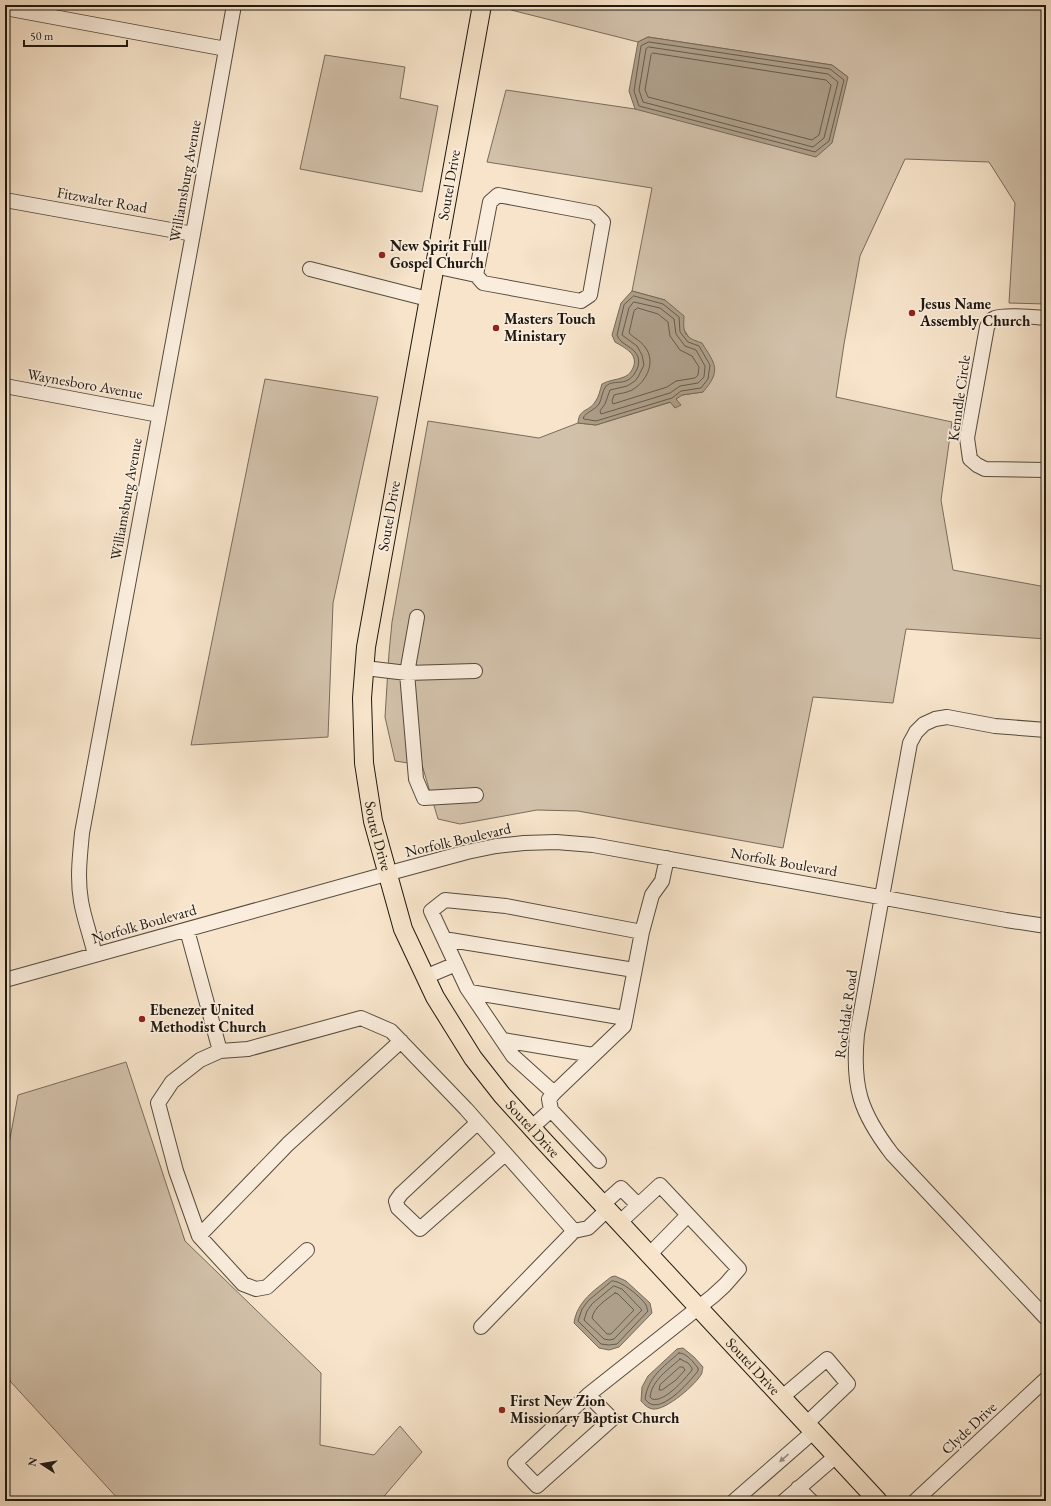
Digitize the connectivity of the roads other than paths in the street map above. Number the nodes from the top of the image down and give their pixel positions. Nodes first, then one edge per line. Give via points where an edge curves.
1 (234, 5) edge
2 (482, 5) edge
3 (5, 8) edge
4 (226, 49) junction
5 (5, 200) edge
6 (193, 234) junction
7 (434, 266) junction
8 (310, 269) dead end
9 (476, 275) junction
10 (428, 299) junction
11 (1046, 318) edge
12 (5, 386) edge
13 (159, 415) junction
14 (1046, 470) edge
15 (417, 617) dead end
16 (365, 668) junction
17 (475, 671) dead end
18 (407, 673) junction
19 (1046, 730) edge
20 (476, 795) dead end
21 (667, 858) junction
22 (386, 874) junction
23 (882, 897) junction
24 (1046, 926) edge
25 (187, 930) junction
26 (642, 932) junction
27 (444, 939) junction
28 (95, 955) junction
29 (456, 964) junction
30 (634, 970) junction
31 (425, 977) junction
32 (5, 980) edge
33 (470, 992) junction
34 (625, 1018) junction
35 (503, 1040) junction
36 (401, 1041) junction
37 (220, 1051) junction
38 (593, 1055) junction
39 (554, 1093) junction
40 (551, 1110) junction
41 (477, 1123) junction
42 (531, 1128) junction
43 (506, 1154) junction
44 (599, 1161) dead end
45 (638, 1205) junction
46 (609, 1213) junction
47 (688, 1215) junction
48 (574, 1230) junction
49 (199, 1236) junction
50 (307, 1250) dead end
51 (649, 1255) junction
52 (698, 1308) junction
53 (1046, 1318) edge
54 (481, 1327) dead end
55 (1046, 1379) edge
56 (588, 1395) junction
57 (781, 1398) junction
58 (810, 1428) junction
59 (836, 1456) junction
60 (798, 1488) junction
61 (734, 1501) edge
62 (784, 1501) edge
63 (811, 1501) edge
64 (878, 1501) edge
65 (915, 1501) edge

1 - 4 street, Williamsburg Avenue
2 - 7 main road, Soutel Drive
3 - 4 street
4 - 6 street, Williamsburg Avenue
5 - 6 street, Fitzwalter Road
6 - 13 street, Williamsburg Avenue
7 - 9 street
7 - 10 main road, Soutel Drive
8 - 10 street
9 - 9 street via 483,283 581,301 590,295 602,222 594,213 498,195 490,202
10 - 16 main road, Soutel Drive via 371,612
11 - 14 street, Kenndle Circle via 996,317 990,321 967,438 970,459 986,469
12 - 13 street, Waynesboro Avenue
13 - 28 street, Williamsburg Avenue via 82,833 79,882 81,901
15 - 18 street
16 - 18 street
16 - 22 main road, Soutel Drive via 362,698 364,763 373,821
17 - 18 street
18 - 20 street via 416,778 424,798
19 - 23 street, Rochdale Road via 995,726 947,717 924,724 916,732 910,744
21 - 22 street, Norfolk Boulevard via 593,845 524,843 467,852
21 - 23 street, Norfolk Boulevard
21 - 26 street via 662,881 652,895
22 - 25 street, Norfolk Boulevard
22 - 31 main road, Soutel Drive via 403,929
23 - 24 street, Norfolk Boulevard
23 - 53 street, Rochdale Road via 854,1059 856,1080 868,1119 892,1154
25 - 28 street, Norfolk Boulevard
25 - 37 street
26 - 27 street via 506,906 445,900 432,912
26 - 30 street
27 - 29 street
27 - 30 street
28 - 32 street, Norfolk Boulevard
29 - 31 street
29 - 33 street
30 - 34 street
31 - 42 main road, Soutel Drive via 473,1058
33 - 34 street
33 - 35 street
34 - 38 street via 624,1026
35 - 38 street
35 - 39 street via 513,1056
36 - 37 street via 391,1031 361,1018 248,1049
36 - 41 street
36 - 49 street via 288,1144
37 - 49 street via 200,1060 172,1082 158,1103 176,1171
38 - 39 street
39 - 40 street via 549,1099
40 - 42 street
40 - 44 street
41 - 43 street
41 - 43 street via 401,1194 396,1201 398,1208 420,1229
42 - 46 main road, Soutel Drive
43 - 48 street
45 - 46 street
45 - 46 street via 621,1188
45 - 47 street via 660,1185
46 - 48 street via 588,1228
46 - 51 main road, Soutel Drive
47 - 51 street
47 - 52 street via 739,1269
48 - 54 street
49 - 50 street via 243,1284 256,1289 267,1287
51 - 52 main road, Soutel Drive
52 - 56 street
52 - 57 main road, Soutel Drive
55 - 65 street, Clyde Drive
56 - 56 street via 612,1419 538,1486 515,1463
57 - 58 main road, Soutel Drive
57 - 58 street via 827,1359 848,1384
58 - 59 main road, Soutel Drive
58 -> 61 street
59 - 60 street
59 - 64 main road, Soutel Drive
60 - 62 street
60 - 63 street

